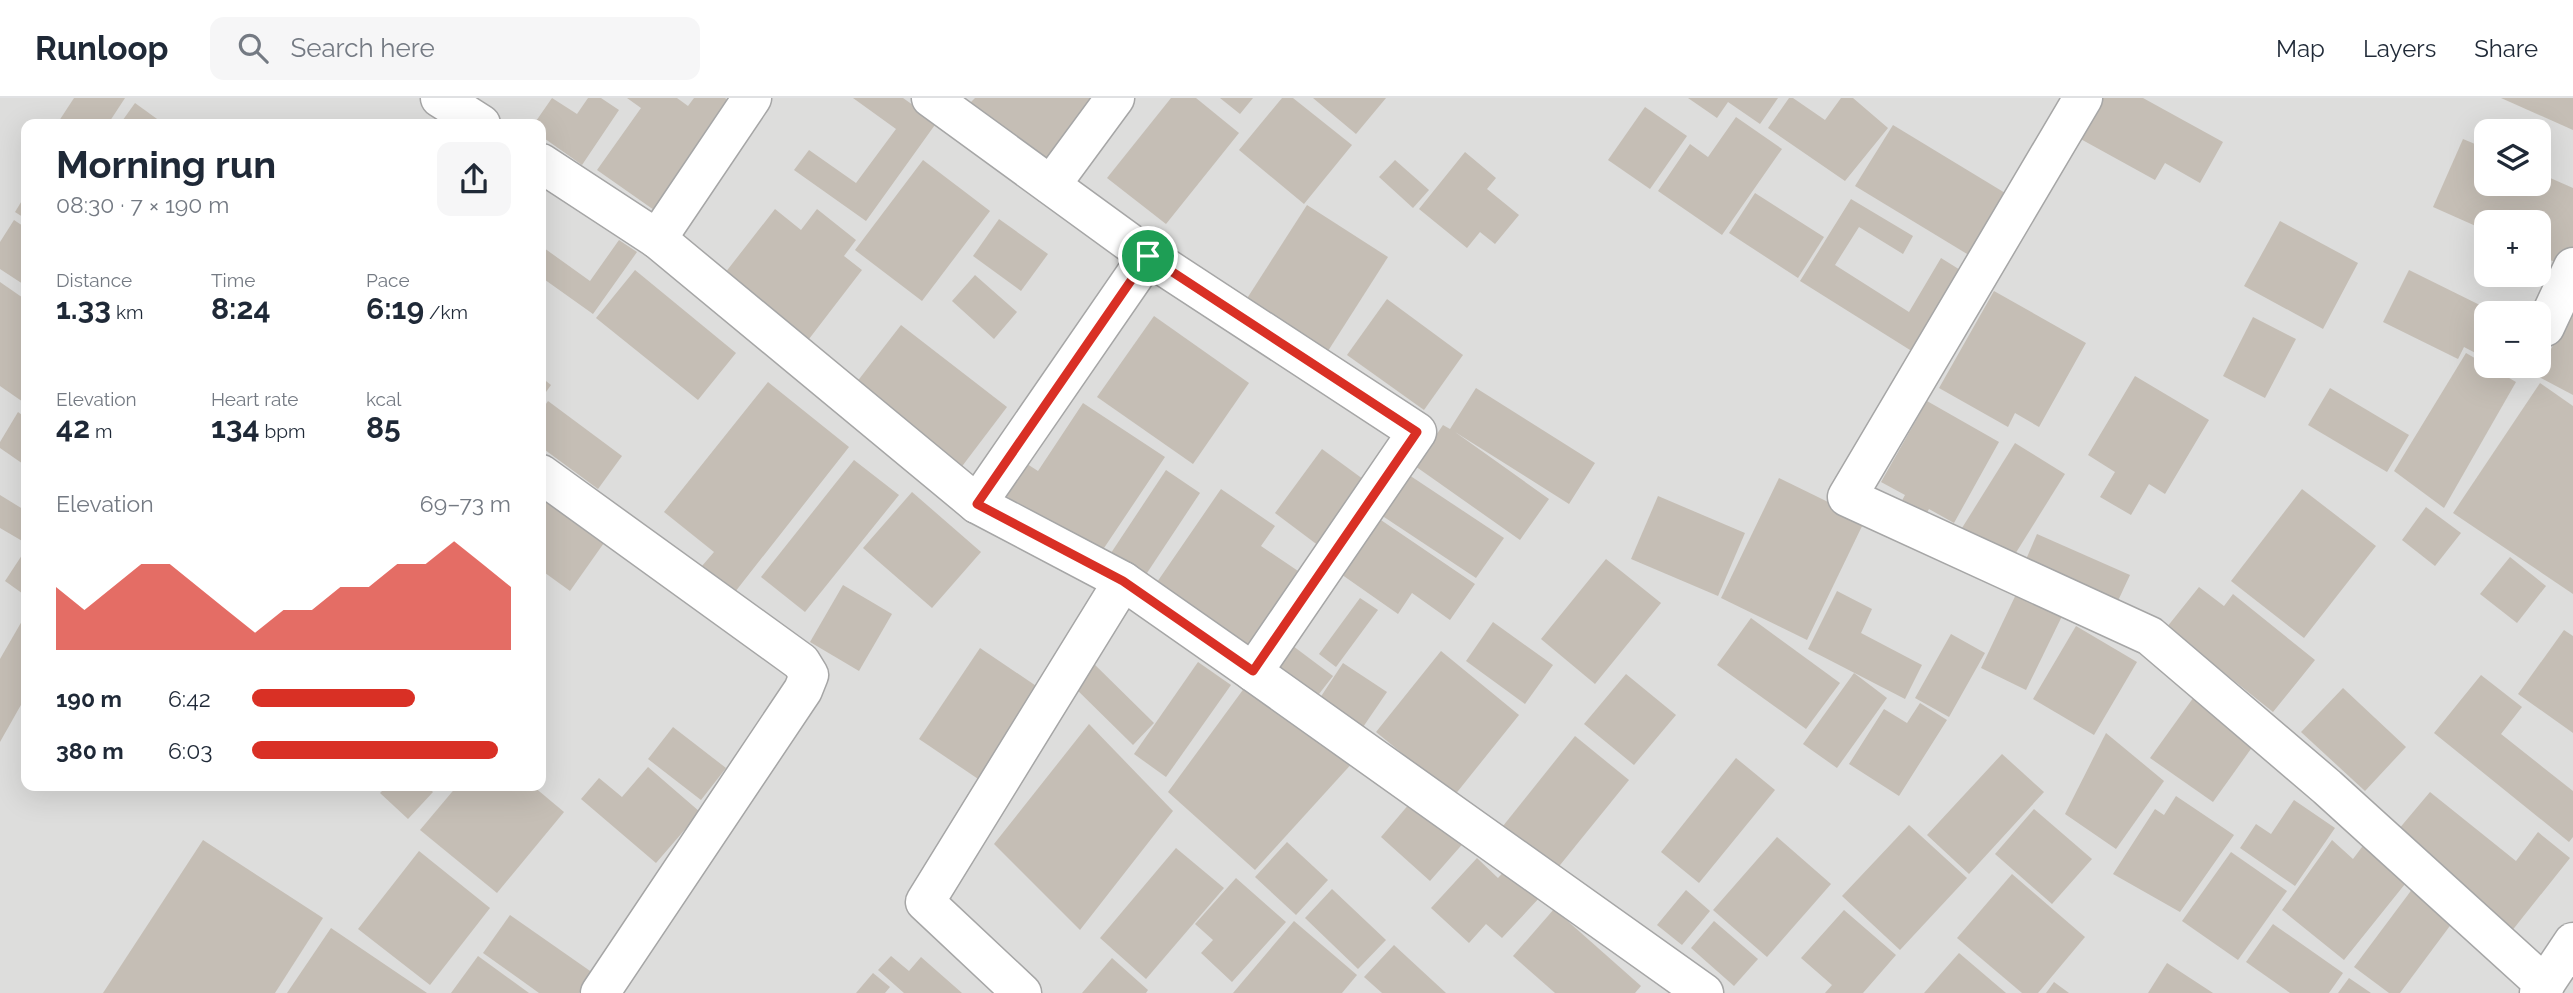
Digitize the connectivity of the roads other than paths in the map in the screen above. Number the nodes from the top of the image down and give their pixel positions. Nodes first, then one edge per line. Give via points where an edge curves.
1 (440, 98) edge
2 (752, 98) edge
3 (931, 98) edge
4 (1115, 98) edge
5 (2082, 98) edge
6 (473, 119) edge
7 (546, 166) edge
8 (1051, 185) junction
9 (657, 239) junction
10 (1148, 256) junction
11 (2573, 267) edge
12 (2551, 316) edge
13 (546, 478) edge
14 (977, 504) junction
15 (1123, 581) junction
16 (1253, 671) junction
17 (2573, 942) edge
18 (2542, 989) edge
19 (600, 993) edge
20 (1022, 993) edge
21 (1704, 993) edge

1 - 6 street
2 - 9 street
3 - 8 street
4 - 8 street
5 - 18 street via 1847,497 2150,636 2327,787
7 - 9 street
8 - 10 street
9 - 14 street
10 - 14 street
10 - 16 street via 1417,432
11 - 12 street
13 - 19 street via 801,662 808,675 803,690
14 - 15 street
15 - 16 street
15 - 20 street via 925,902
16 - 21 street
17 - 18 street

